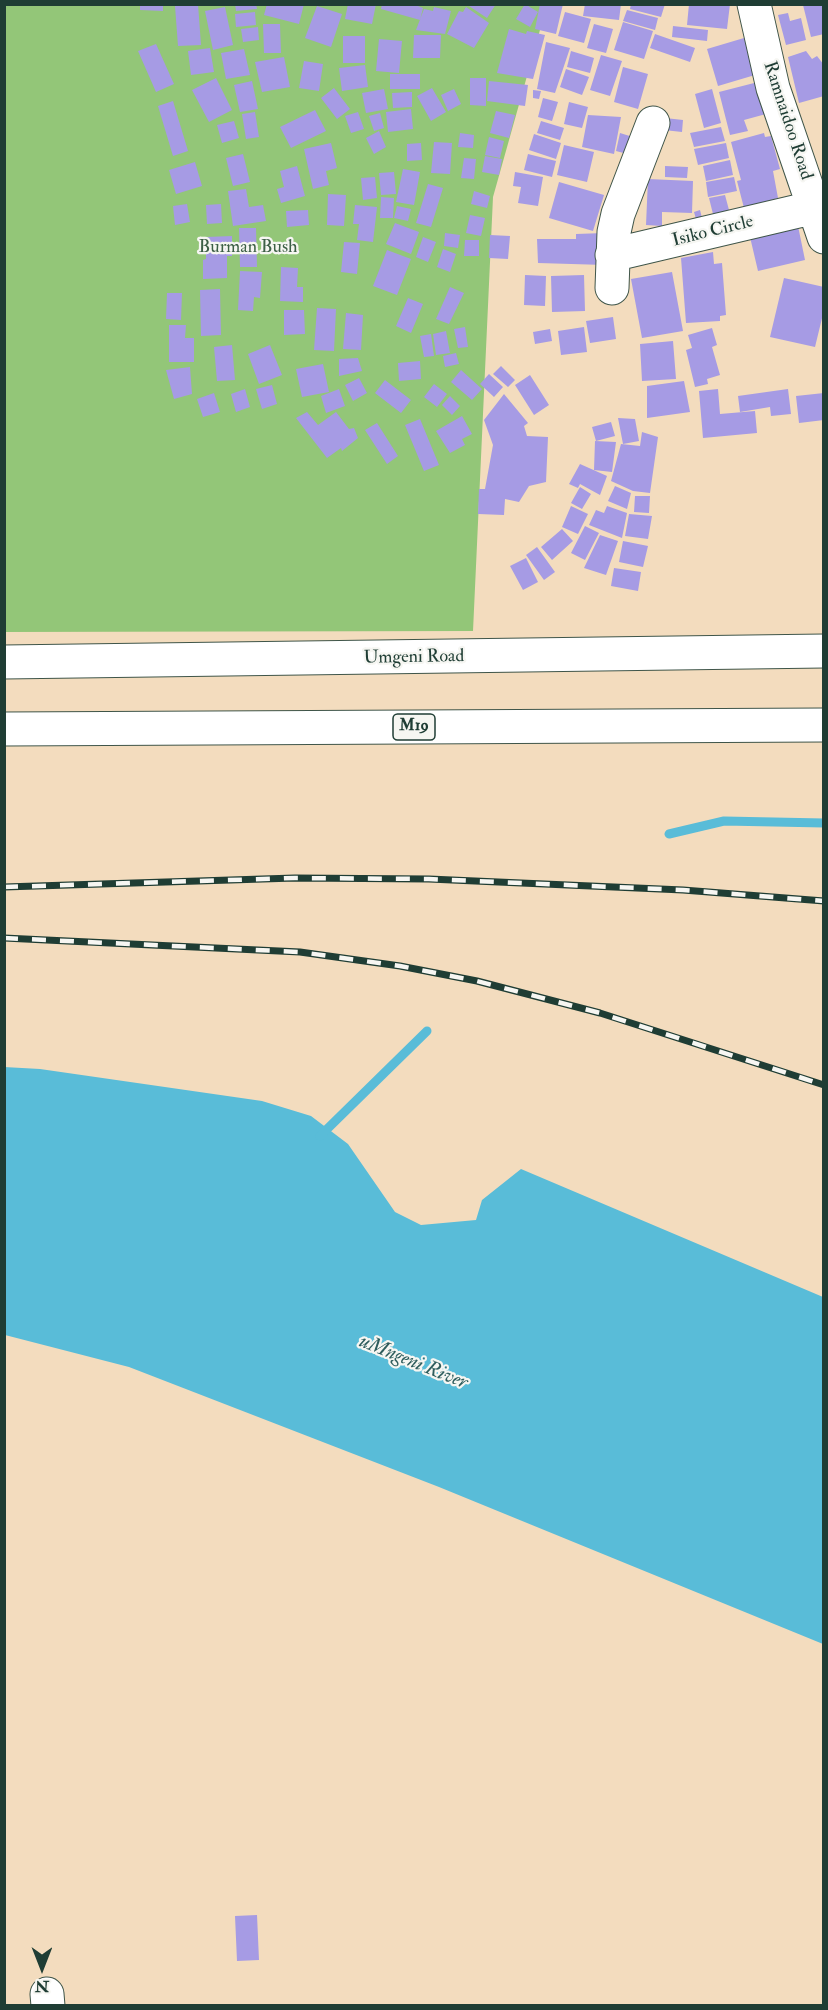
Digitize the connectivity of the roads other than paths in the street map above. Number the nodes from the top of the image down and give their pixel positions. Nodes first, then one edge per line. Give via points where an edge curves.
1 (754, 4) edge
2 (653, 123) dead end
3 (820, 216) edge
4 (612, 255) junction
5 (612, 288) dead end
6 (821, 650) edge
7 (4, 662) edge
8 (824, 725) edge
9 (4, 729) edge

1 - 3 main road, Ramnaidoo Road via 773,88
2 - 4 main road via 618,214
3 - 4 main road, Isiko Circle
4 - 5 main road
6 - 7 main road, Umgeni Road
8 - 9 main road, M19

